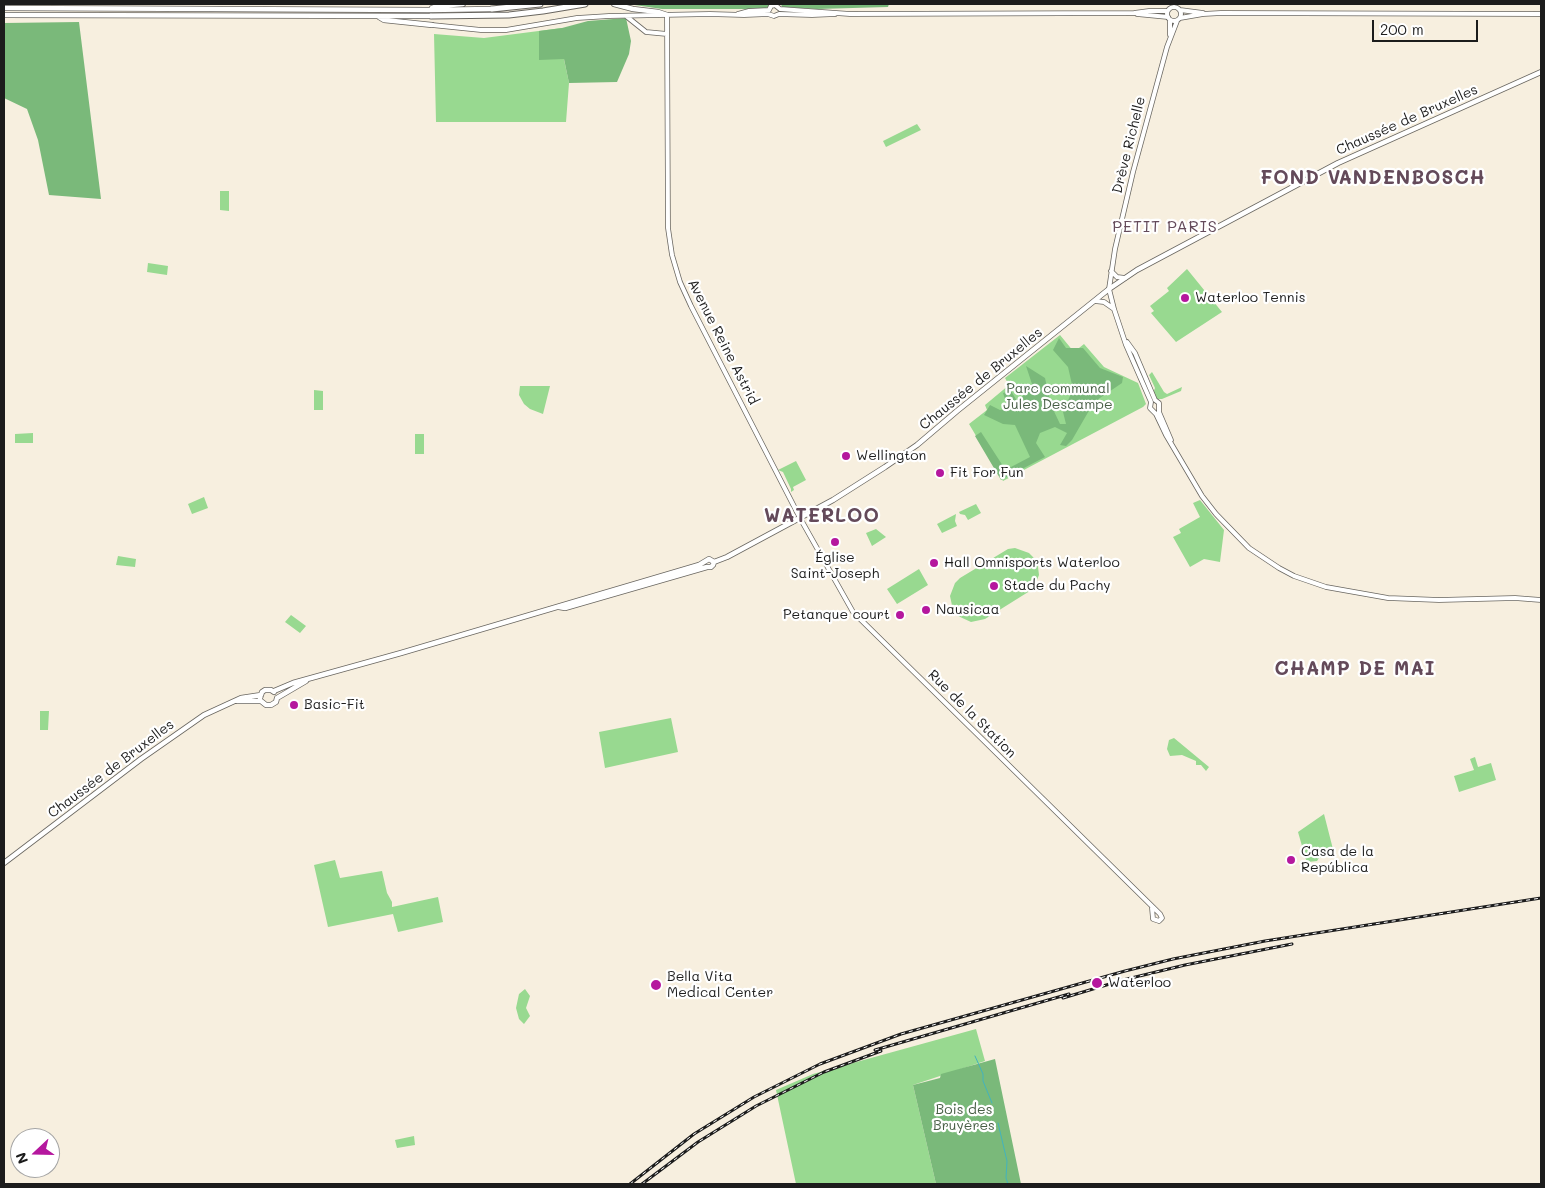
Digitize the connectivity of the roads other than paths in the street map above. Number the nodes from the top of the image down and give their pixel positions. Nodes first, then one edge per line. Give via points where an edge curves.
1 (463, 4) edge
2 (540, 4) edge
3 (585, 4) edge
4 (614, 4) edge
5 (1178, 7) edge
6 (4, 8) edge
7 (1170, 8) edge
8 (492, 9) joint
9 (428, 10) junction
10 (770, 12) junction
11 (779, 12) junction
12 (1134, 13) junction
13 (1203, 14) junction
14 (1541, 14) edge
15 (4, 15) edge
16 (624, 15) junction
17 (667, 15) junction
18 (376, 16) junction
19 (432, 16) joint
20 (1169, 18) junction
21 (1179, 20) junction
22 (432, 25) joint
23 (667, 34) junction
24 (1169, 38) junction
25 (1541, 72) edge
26 (1111, 271) junction
27 (1125, 278) junction
28 (1109, 289) junction
29 (1095, 302) junction
30 (1114, 309) junction
31 (1153, 401) junction
32 (1159, 408) junction
33 (1154, 411) junction
34 (1174, 448) junction
35 (800, 518) junction
36 (707, 564) junction
37 (686, 569) junction
38 (666, 574) junction
39 (673, 577) junction
40 (1541, 600) edge
41 (559, 607) junction
42 (307, 680) junction
43 (274, 691) junction
44 (261, 698) junction
45 (277, 698) junction
46 (4, 863) edge
47 (1152, 908) junction
48 (1159, 913) junction
49 (1153, 916) junction

1 - 9 main road
2 - 8 highway
3 - 19 highway via 508,15
4 - 17 main road
5 - 7 street
5 - 13 street
5 - 21 street
6 - 9 main road
7 - 12 street
7 - 20 street, Drève Richelle
8 - 9 main road
10 - 11 street via 774,16
10 - 11 street via 771,6 775,5
10 - 17 street
11 - 12 street
12 - 20 street
13 - 14 street
13 - 21 street
15 - 18 main road
16 - 17 street
16 - 22 street via 577,18 506,30
16 - 23 street via 646,32
17 - 23 street, Avenue Reine Astrid
18 - 19 main road
18 - 22 main road via 384,20
20 - 21 street
20 - 24 street, Drève Richelle
21 - 24 street, Drève Richelle
23 - 35 street, Avenue Reine Astrid via 668,228 672,255 691,306
24 - 26 street, Drève Richelle
25 - 27 main road, Chaussée de Bruxelles via 1338,163
26 - 27 street via 1117,277
26 - 28 street, Drève Richelle
27 - 28 main road, Chaussée de Bruxelles
28 - 29 main road, Chaussée de Bruxelles
28 - 30 street
29 - 30 street via 1104,302
29 - 35 main road, Chaussée de Bruxelles via 917,445 859,485
30 - 31 street via 1126,345
31 - 32 street via 1160,403
31 - 33 street via 1150,406
32 - 33 street
32 - 34 street
33 - 34 street
34 - 40 street via 1202,496 1231,531 1260,556 1294,576 1334,589 1388,598
35 - 36 main road, Chaussée de Bruxelles via 714,562 713,566
35 - 47 street, Rue de la Station via 852,612
36 - 37 main road, Chaussée de Bruxelles
36 - 39 main road, Chaussée de Bruxelles
37 - 38 main road, Chaussée de Bruxelles
37 - 39 main road, Chaussée de Bruxelles
38 - 39 main road
38 - 41 main road, Chaussée de Bruxelles
39 - 41 main road, Chaussée de Bruxelles
41 - 42 main road, Chaussée de Bruxelles
42 - 43 main road, Chaussée de Bruxelles
42 - 45 main road, Chaussée de Bruxelles
43 - 44 main road, Chaussée de Bruxelles via 267,690
43 - 45 main road
44 - 45 main road, Chaussée de Bruxelles via 266,706 276,702
44 - 46 main road, Chaussée de Bruxelles via 248,696 218,707 197,720
47 - 48 street, Rue de la Station
47 - 49 street
48 - 49 street
48 - 49 street via 1162,918 1159,921 1154,921

